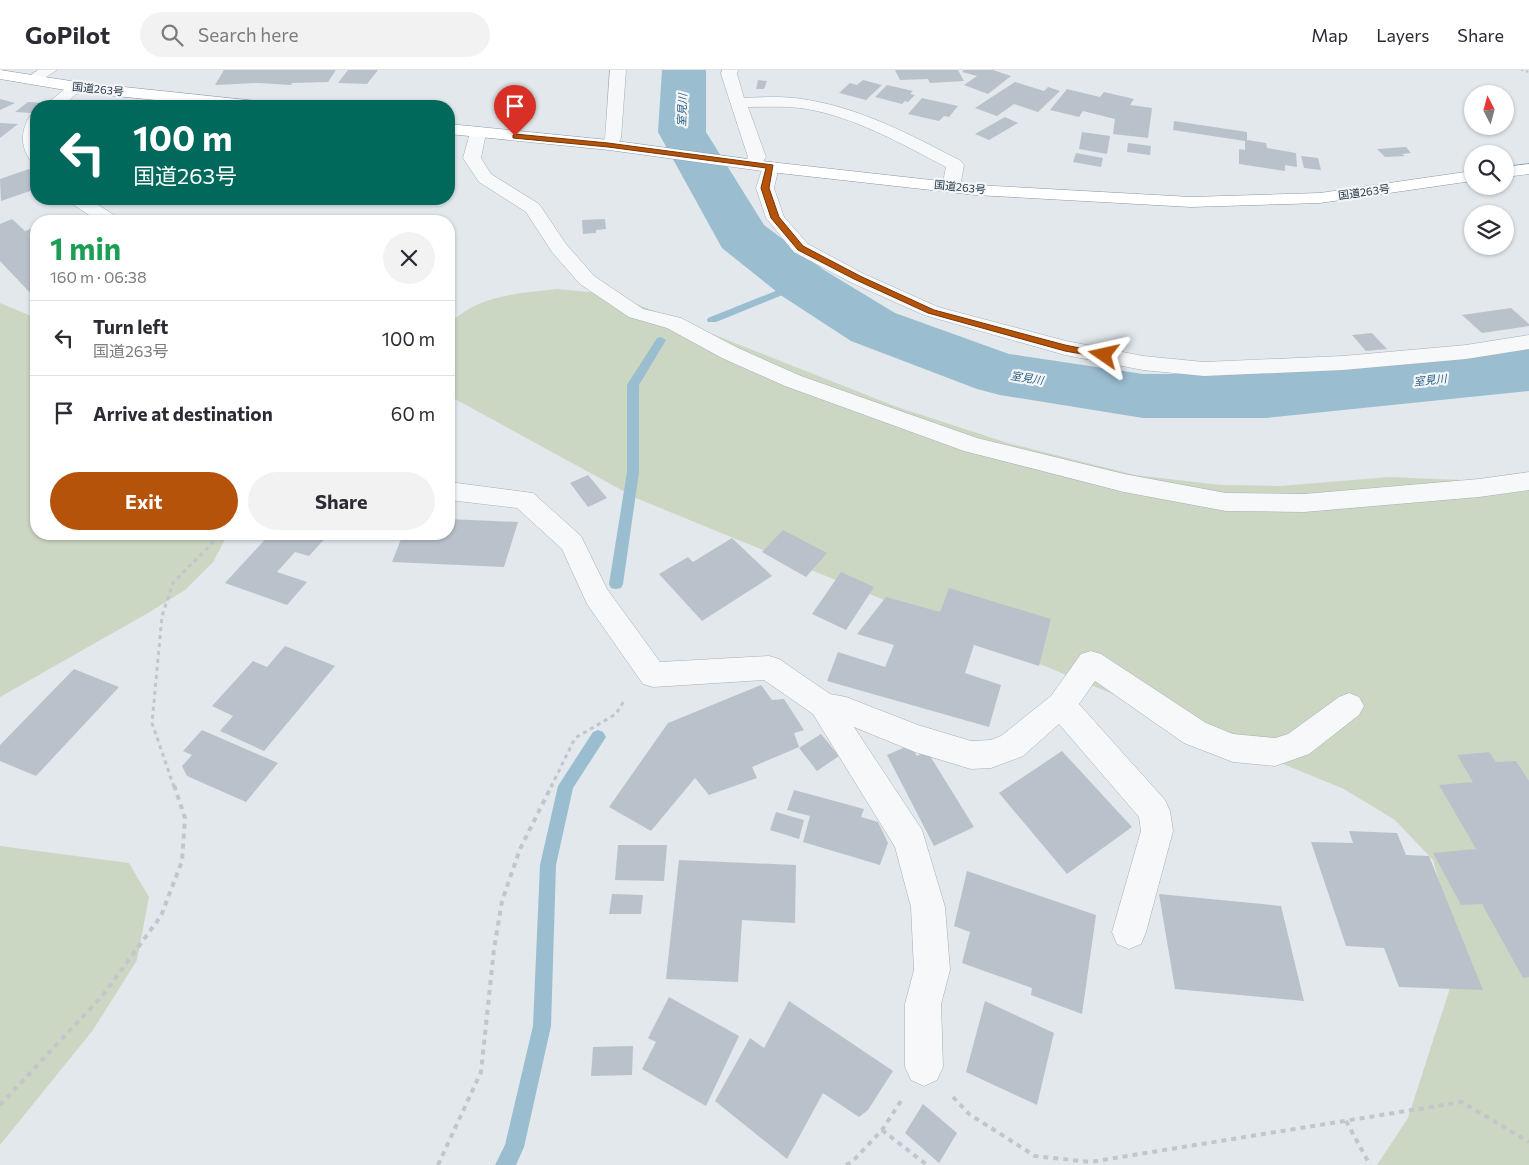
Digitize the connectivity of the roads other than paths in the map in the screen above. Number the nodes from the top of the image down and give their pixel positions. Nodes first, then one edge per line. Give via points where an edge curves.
1 (49, 70) edge
2 (618, 70) edge
3 (730, 70) edge
4 (0, 74) edge
5 (33, 79) junction
6 (77, 87) junction
7 (60, 100) edge
8 (200, 100) edge
9 (738, 103) junction
10 (455, 130) edge
11 (478, 133) junction
12 (615, 146) junction
13 (762, 166) junction
14 (1529, 168) edge
15 (1514, 170) edge
16 (1464, 177) edge
17 (952, 187) junction
18 (86, 205) edge
19 (101, 215) edge
20 (1529, 342) edge
21 (1529, 482) edge
22 (455, 492) edge
23 (1061, 704) junction
24 (823, 705) junction
25 (1349, 706) dead end
26 (1129, 932) dead end
27 (924, 1067) road end

1 - 5 street
2 - 12 street
3 - 9 street
4 - 5 highway, 国道263号
5 - 6 highway, 国道263号
6 - 7 street
6 - 8 highway, 国道263号
9 - 13 street
9 - 17 street via 809,104 851,116 955,165
10 - 11 highway, 国道263号
11 - 12 highway, 国道263号
11 - 21 street via 472,158 485,178 533,208 559,248 587,280 636,313 674,323 793,381 972,445 1124,483 1226,502 1304,503
12 - 13 highway, 国道263号
13 - 17 highway, 国道263号
13 - 20 street via 775,218 801,248 857,278 931,311 1065,348 1143,363 1204,369 1343,364 1466,352
14 - 15 highway
16 - 17 highway, 国道263号 via 1320,198 1191,202
18 - 19 street
22 - 24 street via 524,500 572,542 597,596 653,676 769,668
23 - 24 street via 1012,746 991,754 970,755 915,738 846,710
23 - 25 street via 1090,663 1195,733 1233,748 1275,752 1298,744
23 - 26 street via 1154,811 1157,831
24 - 27 street via 910,841 928,908 932,970 923,1004

